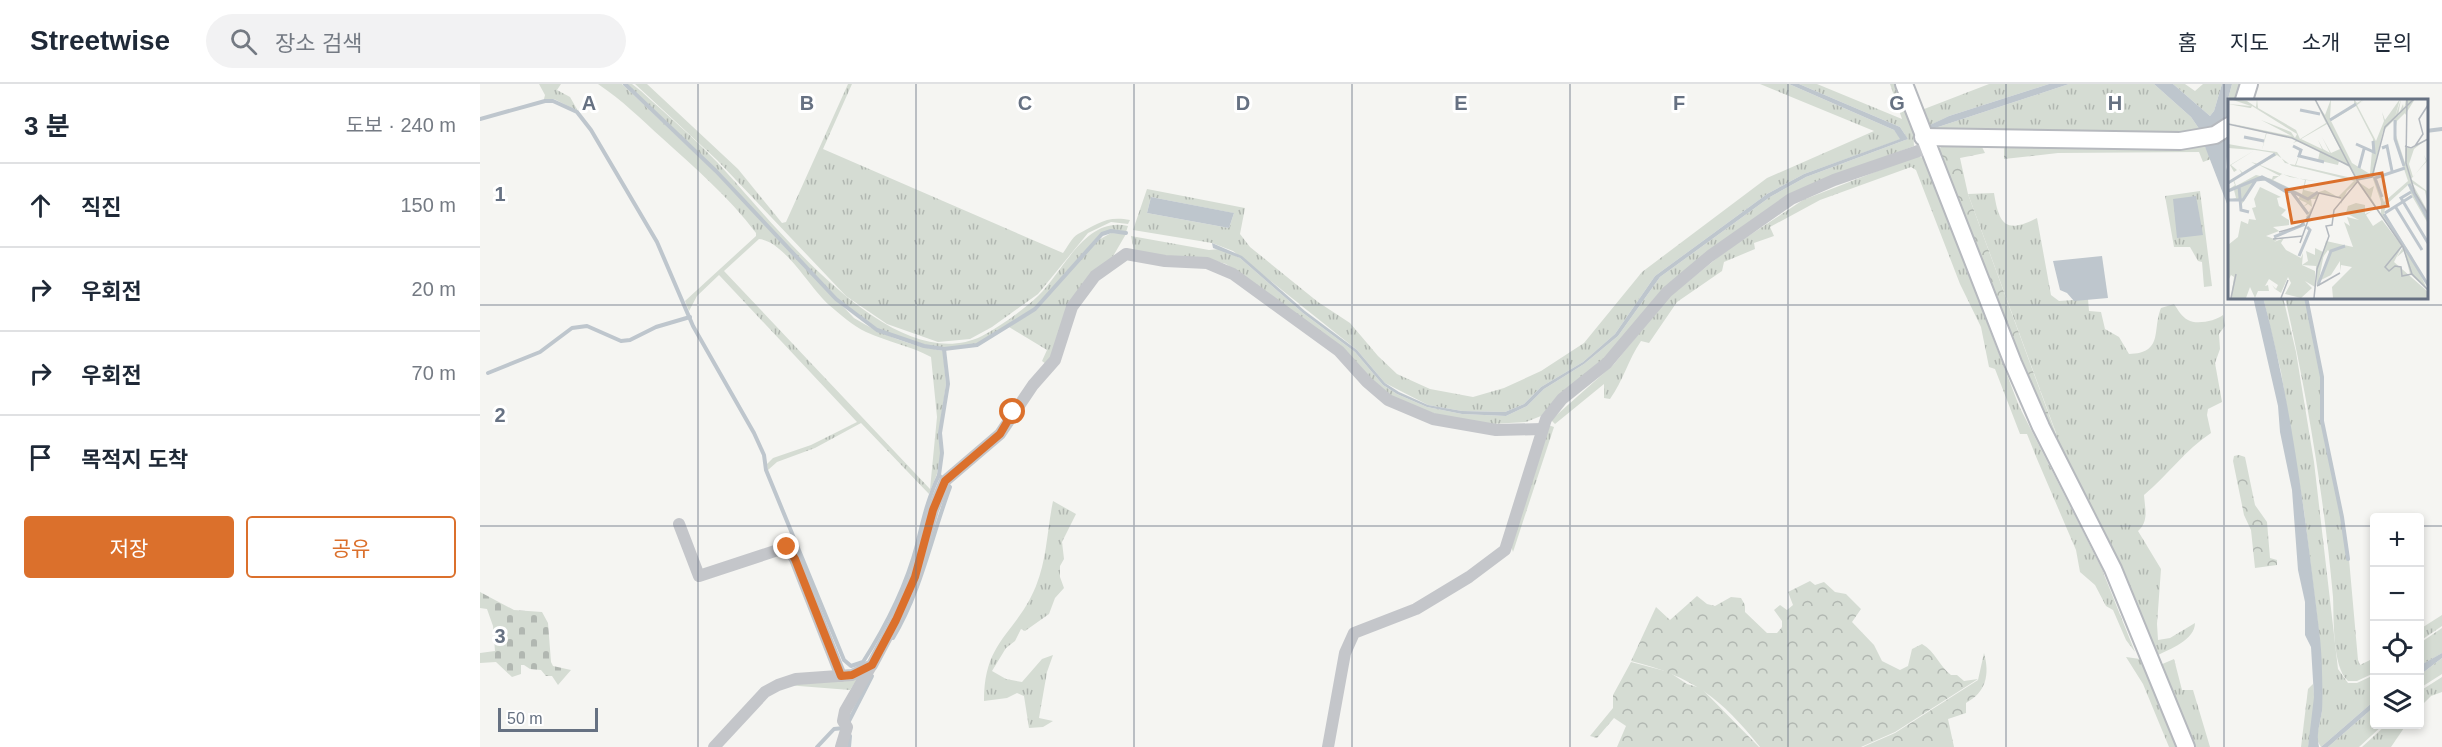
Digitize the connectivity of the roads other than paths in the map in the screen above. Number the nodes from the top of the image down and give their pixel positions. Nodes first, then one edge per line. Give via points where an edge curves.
1 (1904, 84) edge
2 (2250, 84) edge
3 (2244, 99) edge
4 (2215, 133) edge
5 (1924, 140) junction
6 (1542, 429) junction
7 (679, 524) dead end
8 (872, 665) junction
9 (841, 676) junction
10 (714, 747) edge
11 (841, 747) edge
12 (1328, 747) edge
13 (2186, 747) edge

1 - 5 main road
2 - 3 main road
4 - 5 main road via 2180,141
5 - 6 street via 1791,199 1710,256 1667,291 1607,363 1562,399
5 - 13 main road via 2022,384 2113,568
6 - 8 street via 1496,430 1434,420 1388,400 1339,351 1233,274 1207,263 1126,254 1095,276 1072,307 1055,360 1000,434 945,481 915,577
6 - 12 street via 1505,550 1416,609 1354,633 1345,653
7 - 9 street via 699,576 787,547
8 - 9 street
8 - 11 street via 845,711 843,721 847,727
9 - 10 street via 796,679 765,692

